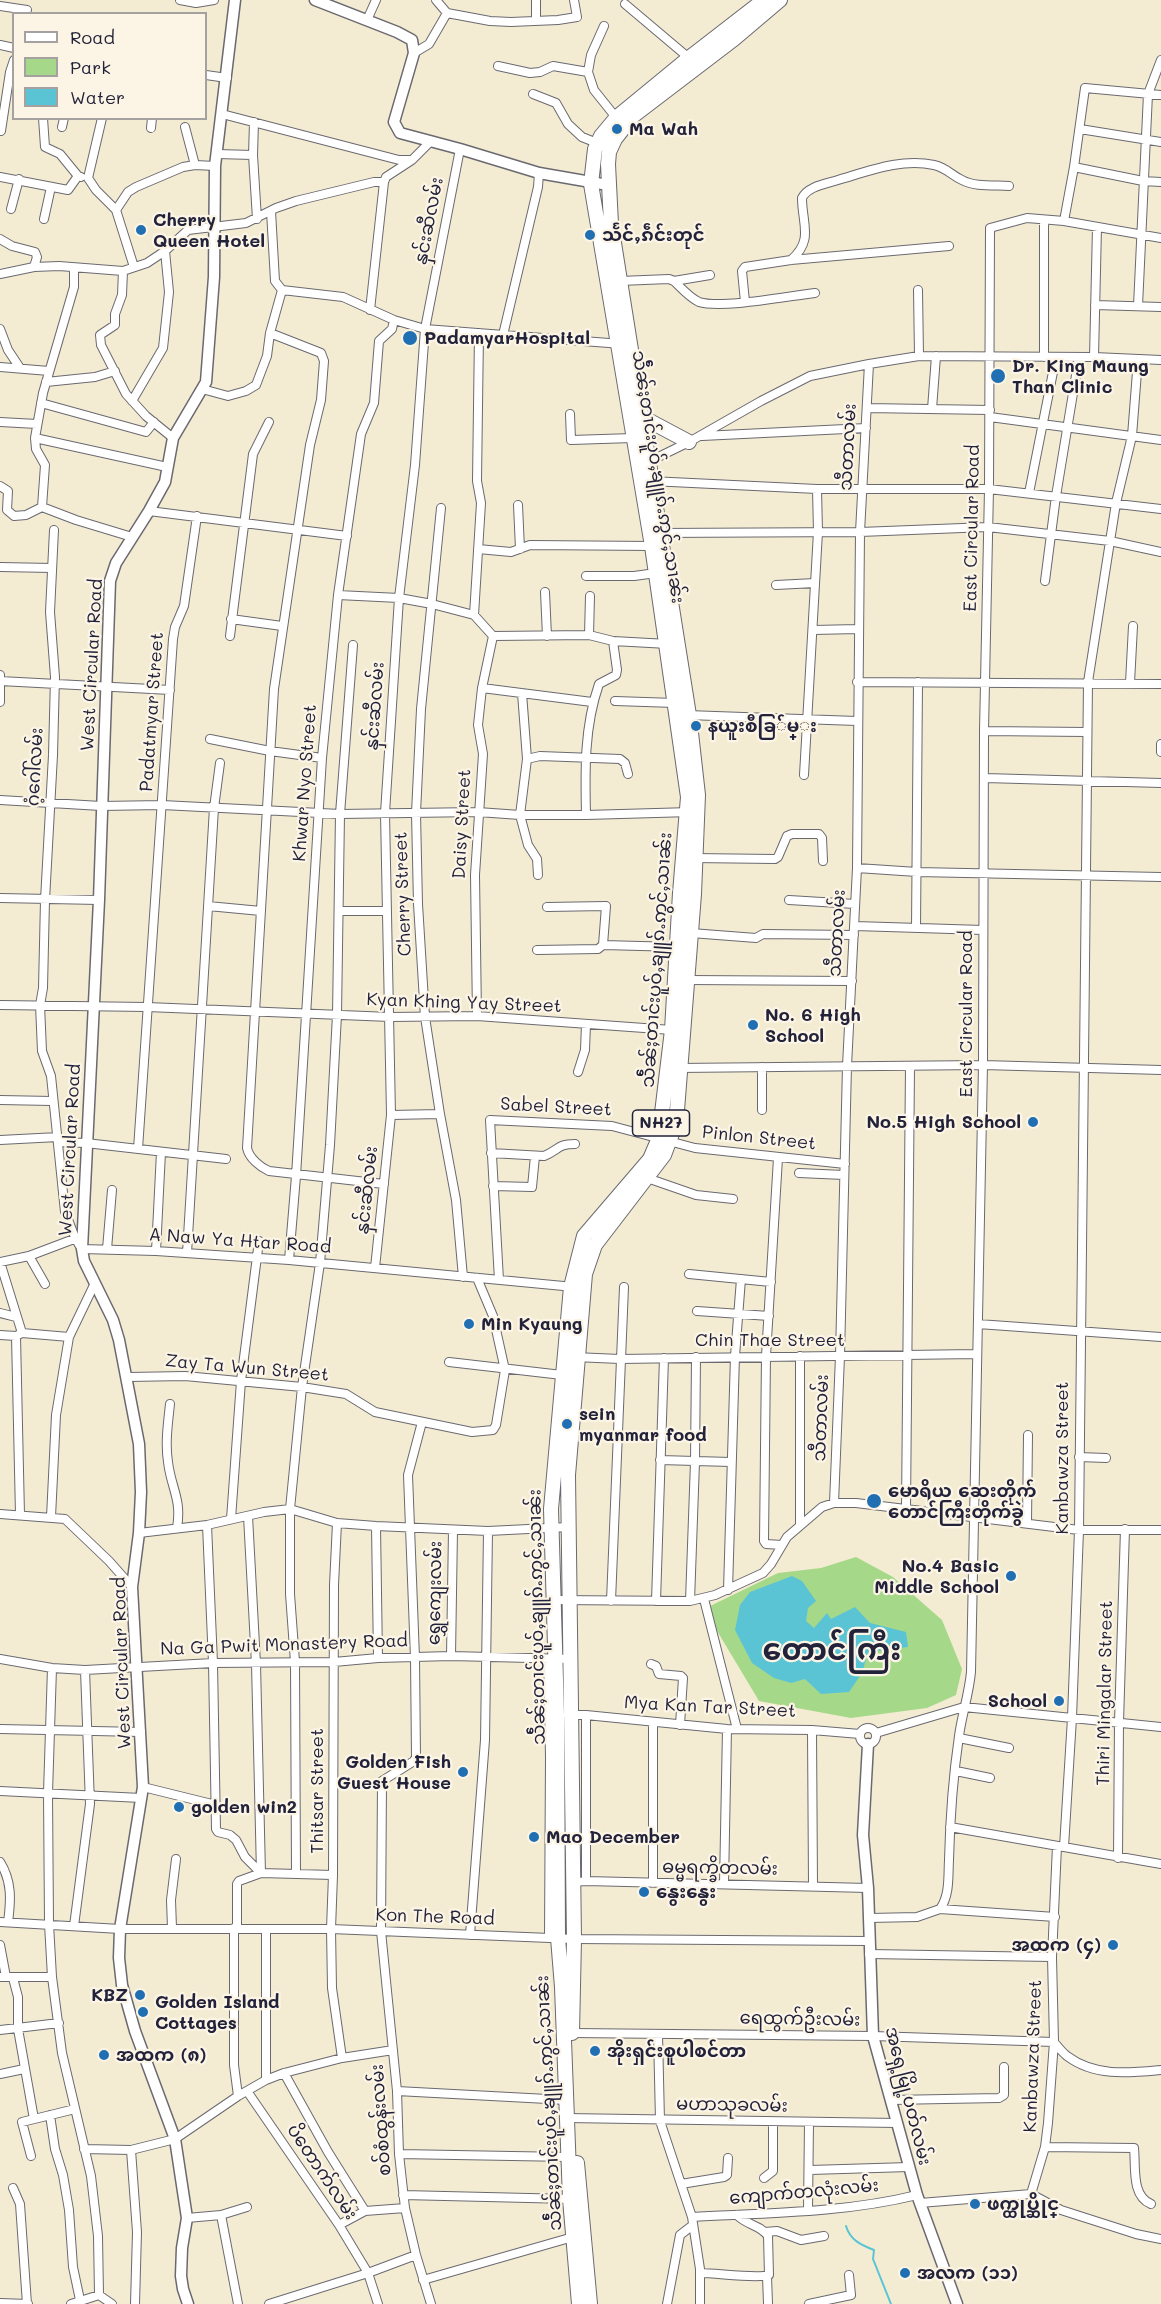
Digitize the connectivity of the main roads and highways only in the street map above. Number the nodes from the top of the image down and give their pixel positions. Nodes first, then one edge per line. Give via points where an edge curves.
1 (764, 0) edge
2 (780, 0) edge
3 (730, 35) junction
4 (620, 123) junction
5 (604, 146) junction
6 (617, 286) junction
7 (625, 344) junction
8 (642, 417) junction
9 (694, 439) road end
10 (643, 464) junction
11 (654, 537) junction
12 (672, 644) junction
13 (689, 858) junction
14 (675, 1067) junction
15 (664, 1140) junction
16 (578, 1288) junction
17 (571, 1356) junction
18 (564, 1715) junction
19 (570, 2118) junction
20 (579, 2304) edge
21 (591, 2304) edge

1 - 3 highway, သဵႅၼ်ႈတၢင်းပူဝ်ႇၶျူၵ်ႉဢွင်ႇသၢၼ်း / NH27
2 - 3 highway, သဵႅၼ်ႈတၢင်းပူဝ်ႇၶျူၵ်ႉဢွင်ႇသၢၼ်း / NH27
3 - 4 highway, သဵႅၼ်ႈတၢင်းပူဝ်ႇၶျူၵ်ႉဢွင်ႇသၢၼ်း / NH27
3 - 4 highway, သဵႅၼ်ႈတၢင်းပူဝ်ႇၶျူၵ်ႉဢွင်ႇသၢၼ်း / NH27 via 689,58
4 - 5 highway, သဵႅၼ်ႈတၢင်းပူဝ်ႇၶျူၵ်ႉဢွင်ႇသၢၼ်း / NH27 via 601,136
5 - 6 highway, သဵႅၼ်ႈတၢင်းပူဝ်ႇၶျူၵ်ႉဢွင်ႇသၢၼ်း / NH27
5 - 6 highway, သဵႅၼ်ႈတၢင်းပူဝ်ႇၶျူၵ်ႉဢွင်ႇသၢၼ်း / NH27 via 595,150 591,184
6 - 7 highway, သဵႅၼ်ႈတၢင်းပူဝ်ႇၶျူၵ်ႉဢွင်ႇသၢၼ်း / NH27
7 - 8 highway, သဵႅၼ်ႈတၢင်းပူဝ်ႇၶျူၵ်ႉဢွင်ႇသၢၼ်း / NH27
7 - 10 highway, သဵႅၼ်ႈတၢင်းပူဝ်ႇၶျူၵ်ႉဢွင်ႇသၢၼ်း / NH27 via 633,438
8 - 9 highway
8 - 10 highway, သဵႅၼ်ႈတၢင်းပူဝ်ႇၶျူၵ်ႉဢွင်ႇသၢၼ်း / NH27
10 - 11 highway, သဵႅၼ်ႈတၢင်းပူဝ်ႇၶျူၵ်ႉဢွင်ႇသၢၼ်း / NH27
11 - 12 highway, သဵႅၼ်ႈတၢင်းပူဝ်ႇၶျူၵ်ႉဢွင်ႇသၢၼ်း / NH27
11 - 12 highway, သဵႅၼ်ႈတၢင်းပူဝ်ႇၶျူၵ်ႉဢွင်ႇသၢၼ်း / NH27 via 656,573
12 - 13 highway, သဵႅၼ်ႈတၢင်းပူဝ်ႇၶျူၵ်ႉဢွင်ႇသၢၼ်း / NH27 via 692,812
13 - 14 highway, သဵႅၼ်ႈတၢင်းပူဝ်ႇၶျူၵ်ႉဢွင်ႇသၢၼ်း / NH27 via 691,933
13 - 14 highway, သဵႅၼ်ႈတၢင်းပူဝ်ႇၶျူၵ်ႉဢွင်ႇသၢၼ်း / NH27 via 672,1030
14 - 15 highway, သဵႅၼ်ႈတၢင်းပူဝ်ႇၶျူၵ်ႉဢွင်ႇသၢၼ်း / NH27
15 - 16 highway, သဵႅၼ်ႈတၢင်းပူဝ်ႇၶျူၵ်ႉဢွင်ႇသၢၼ်း / NH27 via 664,1155 595,1245
15 - 16 highway, သဵႅၼ်ႈတၢင်းပူဝ်ႇၶျူၵ်ႉဢွင်ႇသၢၼ်း / NH27 via 584,1236
16 - 17 highway, သဵႅၼ်ႈတၢင်းပူဝ်ႇၶျူၵ်ႉဢွင်ႇသၢၼ်း / NH27
17 - 18 highway, သဵႅၼ်ႈတၢင်းပူဝ်ႇၶျူၵ်ႉဢွင်ႇသၢၼ်း / NH27 via 570,1659
17 - 18 highway, သဵႅၼ်ႈတၢင်းပူဝ်ႇၶျူၵ်ႉဢွင်ႇသၢၼ်း / NH27 via 562,1375 551,1528 552,1659
18 - 19 highway, သဵႅၼ်ႈတၢင်းပူဝ်ႇၶျူၵ်ႉဢွင်ႇသၢၼ်း / NH27 via 574,1939
18 - 19 highway, သဵႅၼ်ႈတၢင်းပူဝ်ႇၶျူၵ်ႉဢွင်ႇသၢၼ်း / NH27 via 554,1938 562,1987
19 - 20 highway, သဵႅၼ်ႈတၢင်းပူဝ်ႇၶျူၵ်ႉဢွင်ႇသၢၼ်း / NH27 via 570,2199
19 - 21 highway, သဵႅၼ်ႈတၢင်းပူဝ်ႇၶျူၵ်ႉဢွင်ႇသၢၼ်း / NH27

